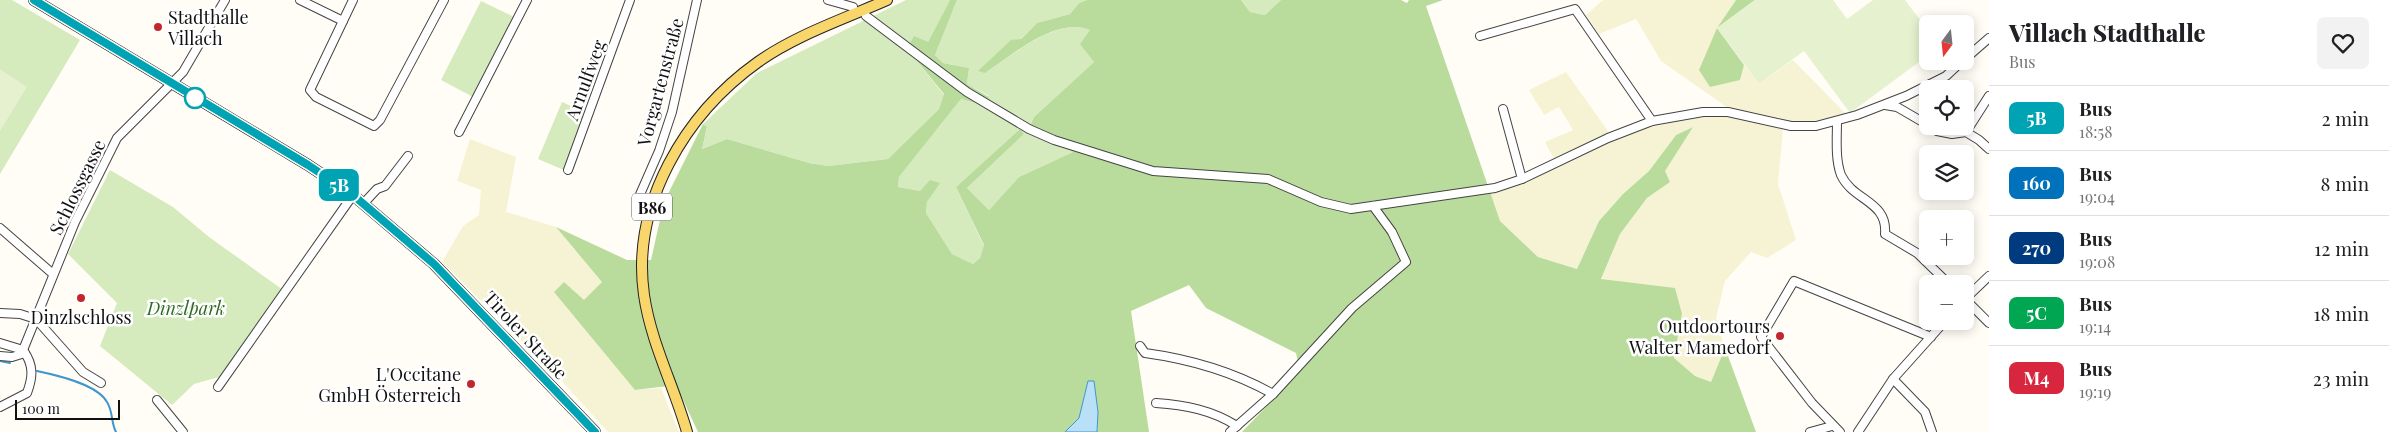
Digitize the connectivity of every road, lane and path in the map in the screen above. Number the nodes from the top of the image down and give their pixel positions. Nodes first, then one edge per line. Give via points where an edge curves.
1 (34, 0) edge
2 (225, 0) edge
3 (300, 0) edge
4 (353, 0) edge
5 (444, 0) edge
6 (527, 0) edge
7 (630, 0) edge
8 (697, 0) edge
9 (828, 0) edge
10 (887, 0) edge
11 (853, 8) dead end
12 (866, 16) dead end
13 (343, 21) junction
14 (1480, 36) dead end
15 (1989, 38) edge
16 (1974, 50) edge
17 (1952, 70) edge
18 (170, 83) junction
19 (1989, 96) edge
20 (1884, 105) junction
21 (1503, 109) dead end
22 (1974, 119) edge
23 (1919, 120) edge
24 (1652, 121) junction
25 (1837, 121) junction
26 (458, 132) dead end
27 (1970, 135) edge
28 (1989, 149) edge
29 (408, 156) dead end
30 (568, 170) dead end
31 (1522, 179) junction
32 (353, 195) junction
33 (638, 199) dead end
34 (363, 204) junction
35 (1373, 206) junction
36 (0, 228) edge
37 (53, 274) junction
38 (1940, 275) edge
39 (1989, 276) edge
40 (1974, 290) edge
41 (1974, 308) edge
42 (0, 313) edge
43 (36, 319) junction
44 (1989, 323) edge
45 (1937, 330) edge
46 (1931, 337) junction
47 (0, 343) edge
48 (1140, 346) dead end
49 (24, 352) junction
50 (0, 356) edge
51 (1892, 379) junction
52 (101, 383) dead end
53 (218, 386) dead end
54 (1272, 394) junction
55 (157, 400) dead end
56 (1156, 403) dead end
57 (0, 407) edge
58 (684, 421) junction
59 (1237, 426) junction
60 (1832, 426) junction
61 (182, 432) edge
62 (595, 432) edge
63 (687, 432) edge
64 (693, 432) edge
65 (1230, 432) edge
66 (1810, 432) edge
67 (1840, 432) edge
68 (1858, 432) edge
69 (1932, 432) edge

1 - 18 main road, Tiroler Straße
2 - 18 street, Schlossgasse via 183,72
3 - 13 street
4 - 13 street
5 - 13 street via 374,126 316,97 310,90
6 - 26 street
7 - 30 street, Arnulfweg
8 - 33 street, Vorgartenstraße via 672,112
9 - 11 street
10 - 58 main road, B86 via 805,36 759,62 703,112 674,153 646,226 643,275 648,314
12 - 35 street via 967,92 1054,140 1153,171 1268,179 1321,202 1351,209
14 - 24 street via 1575,9
15 - 16 street
17 - 20 street
18 - 32 main road, Tiroler Straße
18 - 37 street, Schlossgasse via 117,138
19 - 22 street
20 - 23 street via 1898,107
20 - 25 street
21 - 31 street
24 - 25 street via 1703,112 1728,112 1791,126 1816,126
24 - 31 street
25 - 38 street via 1837,154 1842,175 1854,191 1881,212 1885,234 1917,253
27 - 28 street
29 - 34 street via 385,186 377,189
31 - 35 street via 1495,188
32 - 34 main road, Tiroler Straße
32 - 53 street
34 - 62 main road, Tiroler Straße via 434,264
35 - 54 street via 1392,232 1406,262 1352,308
36 - 37 street
37 - 43 street, Schlossgasse
39 - 40 street
41 - 44 street
42 - 43 street
43 - 49 street, Schlossgasse
43 - 52 street via 83,372
45 - 46 street
46 - 51 street
46 - 60 street via 1794,281 1761,337
47 - 49 street
48 - 54 street via 1145,353 1184,359 1254,383
49 - 50 street via 12,358
49 - 57 street via 33,373 27,393
51 - 68 street
51 - 69 street via 1925,412
54 - 59 street
55 - 61 street
56 - 59 street via 1183,405 1221,416
58 - 63 main road, B86
58 - 64 main road, B86 via 689,423
59 - 65 street
60 - 66 street
60 - 67 street

